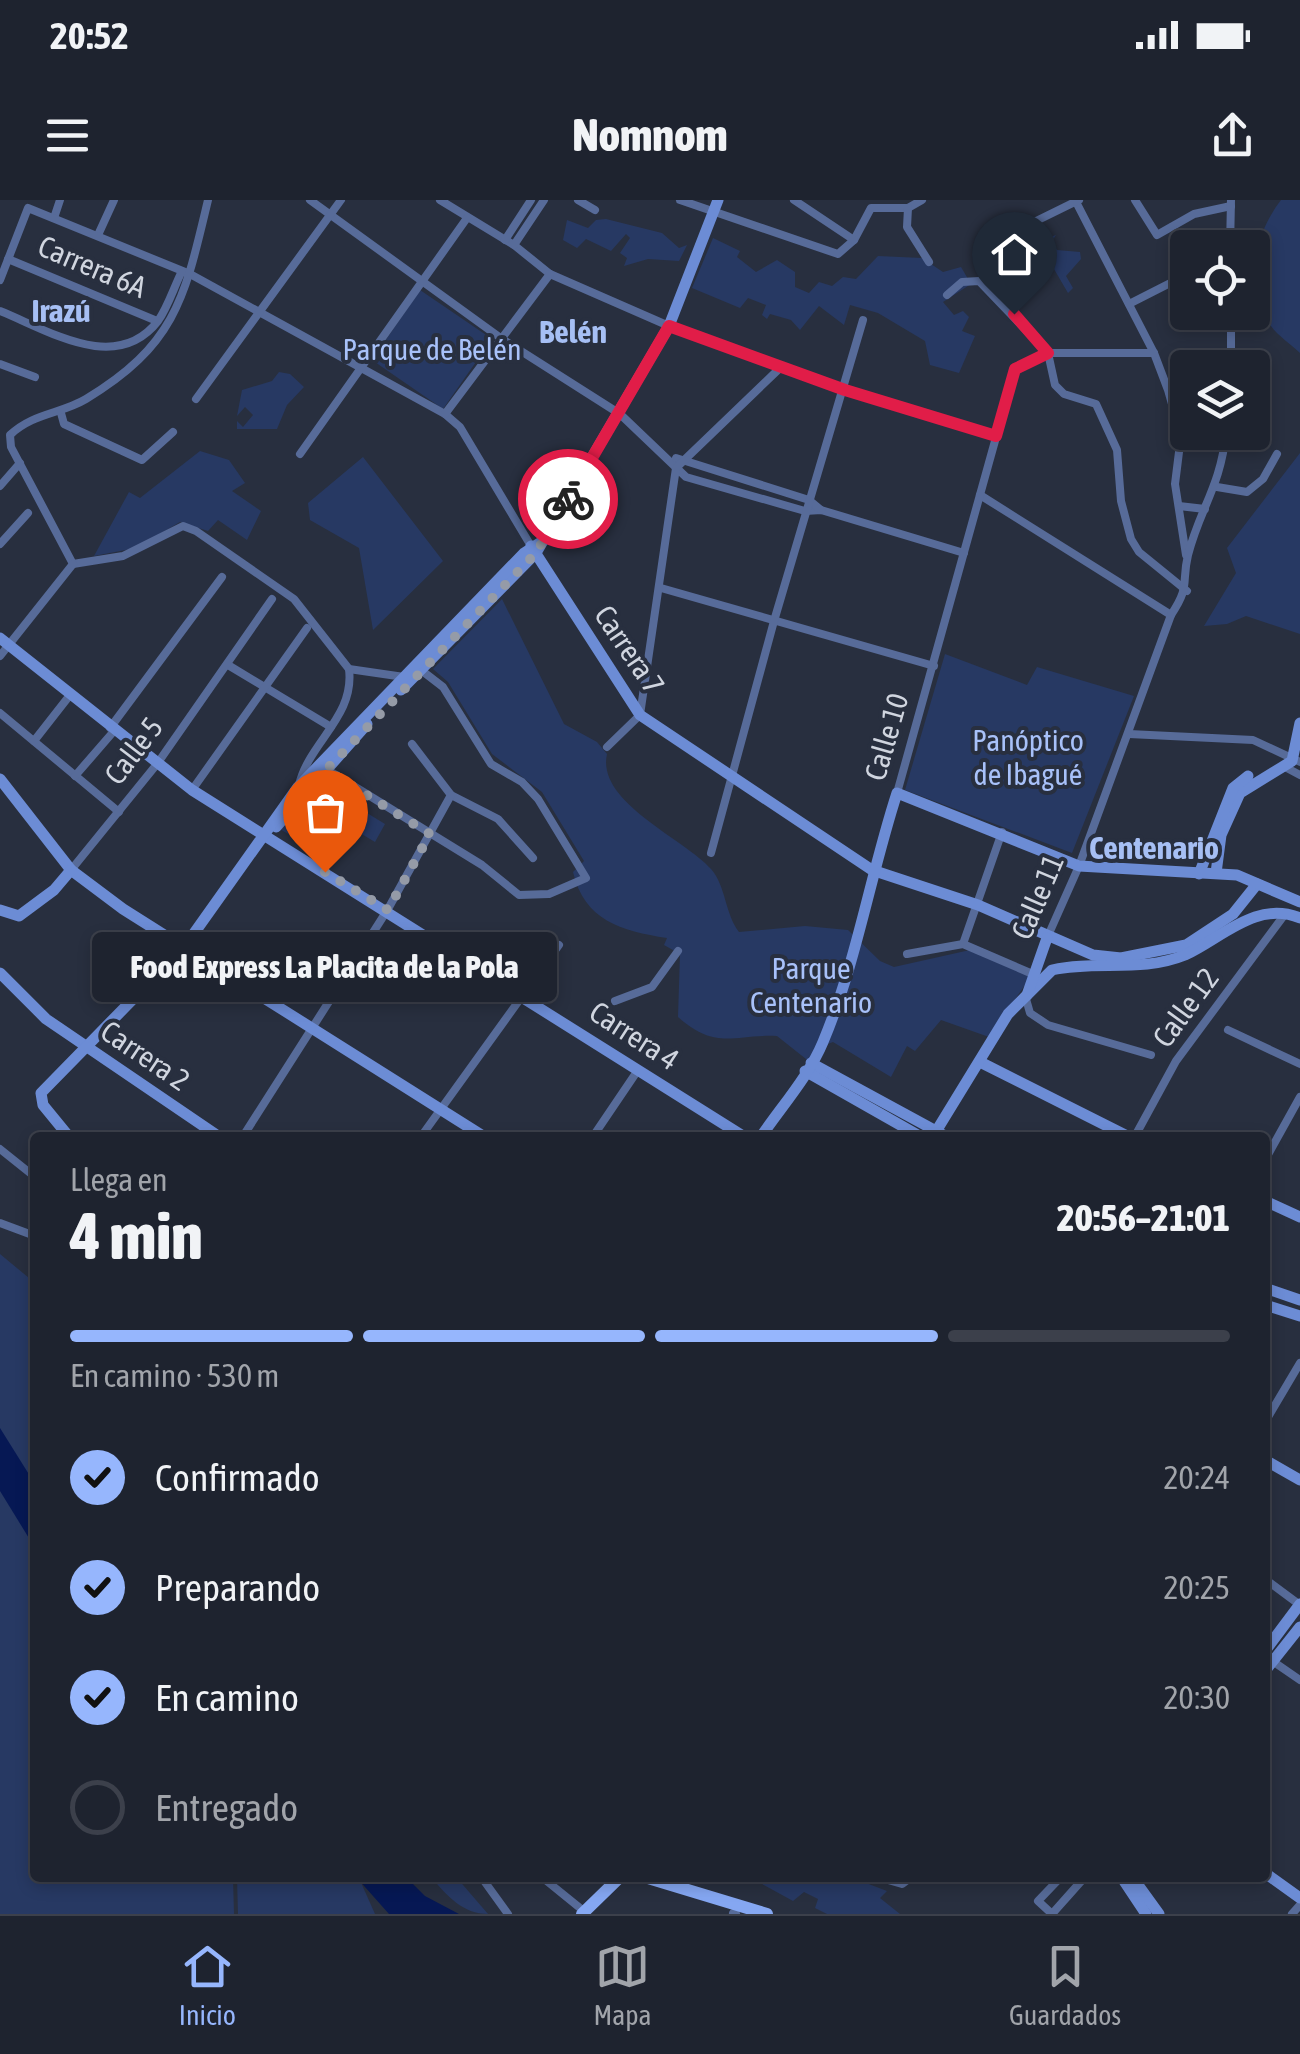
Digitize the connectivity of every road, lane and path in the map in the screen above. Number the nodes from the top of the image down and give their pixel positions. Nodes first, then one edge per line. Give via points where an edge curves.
1 (60, 200) edge
2 (114, 200) edge
3 (208, 200) edge
4 (310, 200) edge
5 (341, 200) edge
6 (440, 200) edge
7 (531, 200) edge
8 (544, 200) edge
9 (578, 200) edge
10 (680, 200) edge
11 (794, 200) edge
12 (922, 200) edge
13 (1077, 200) edge
14 (1135, 200) edge
15 (1231, 203) edge
16 (715, 205) edge
17 (908, 208) junction
18 (595, 210) dead end
19 (330, 214) junction
20 (54, 218) junction
21 (467, 218) junction
22 (1030, 224) dead end
23 (1230, 230) edge
24 (98, 235) junction
25 (505, 240) junction
26 (854, 240) junction
27 (514, 245) junction
28 (8, 259) junction
29 (929, 262) dead end
30 (186, 273) junction
31 (550, 274) junction
32 (0, 280) edge
33 (421, 280) junction
34 (1170, 283) edge
35 (947, 295) dead end
36 (1128, 304) junction
37 (0, 310) edge
38 (260, 314) junction
39 (863, 320) dead end
40 (157, 322) junction
41 (669, 326) junction
42 (502, 339) junction
43 (1048, 353) junction
44 (1154, 353) junction
45 (0, 364) edge
46 (360, 366) junction
47 (781, 367) junction
48 (35, 377) dead end
49 (845, 390) junction
50 (196, 399) dead end
51 (61, 413) junction
52 (444, 414) junction
53 (620, 414) junction
54 (173, 432) dead end
55 (996, 436) junction
56 (1223, 450) edge
57 (300, 454) dead end
58 (1277, 454) dead end
59 (20, 464) junction
60 (678, 464) junction
61 (0, 486) edge
62 (1217, 488) junction
63 (980, 494) junction
64 (808, 500) junction
65 (1178, 506) junction
66 (1205, 509) junction
67 (806, 510) junction
68 (821, 510) junction
69 (28, 513) dead end
70 (0, 544) edge
71 (534, 550) junction
72 (964, 553) junction
73 (1187, 559) junction
74 (73, 564) junction
75 (222, 577) dead end
76 (661, 588) junction
77 (1187, 591) junction
78 (272, 599) dead end
79 (1171, 615) junction
80 (774, 621) junction
81 (307, 628) dead end
82 (3, 647) edge
83 (228, 665) junction
84 (934, 666) junction
85 (349, 669) junction
86 (422, 670) junction
87 (402, 678) junction
88 (265, 688) junction
89 (70, 695) junction
90 (0, 714) edge
91 (640, 714) junction
92 (1300, 723) edge
93 (331, 727) junction
94 (112, 730) junction
95 (1129, 734) junction
96 (34, 741) junction
97 (412, 744) dead end
98 (608, 747) dead end
99 (1292, 763) edge
100 (157, 764) junction
101 (326, 770) junction
102 (1300, 775) edge
103 (75, 776) junction
104 (731, 778) junction
105 (0, 779) edge
106 (298, 787) junction
107 (192, 790) junction
108 (897, 793) junction
109 (452, 794) junction
110 (119, 812) junction
111 (1002, 832) junction
112 (430, 834) junction
113 (262, 836) junction
114 (712, 853) dead end
115 (533, 858) dead end
116 (1079, 866) junction
117 (70, 870) junction
118 (872, 870) junction
119 (1216, 873) junction
120 (1199, 874) junction
121 (1257, 884) junction
122 (1300, 902) edge
123 (978, 905) junction
124 (0, 910) edge
125 (388, 910) junction
126 (1286, 912) junction
127 (1237, 918) junction
128 (1300, 918) edge
129 (1047, 938) junction
130 (559, 944) dead end
131 (963, 944) junction
132 (185, 946) junction
133 (678, 950) dead end
134 (907, 954) dead end
135 (0, 972) edge
136 (1038, 975) junction
137 (522, 994) junction
138 (1027, 994) junction
139 (614, 1000) dead end
140 (315, 1028) junction
141 (1228, 1030) dead end
142 (88, 1048) junction
143 (1151, 1055) dead end
144 (980, 1062) junction
145 (1300, 1064) edge
146 (808, 1067) junction
147 (638, 1070) junction
148 (1300, 1097) edge
149 (441, 1108) junction
150 (65, 1132) edge
151 (213, 1132) edge
152 (246, 1132) edge
153 (424, 1132) edge
154 (477, 1132) edge
155 (596, 1132) edge
156 (736, 1132) edge
157 (764, 1132) edge
158 (912, 1132) edge
159 (933, 1132) edge
160 (941, 1132) edge
161 (1120, 1132) edge
162 (1135, 1132) edge
163 (0, 1149) edge
164 (1270, 1151) edge
165 (30, 1173) edge
166 (1270, 1204) edge
167 (1300, 1217) edge
168 (0, 1224) edge
169 (30, 1234) edge
170 (1270, 1290) edge
171 (1300, 1300) edge
172 (1270, 1307) edge
173 (1300, 1316) edge
174 (1300, 1363) edge
175 (1270, 1414) edge
176 (1270, 1463) edge
177 (1300, 1480) edge
178 (1270, 1583) edge
179 (1300, 1605) edge
180 (1300, 1627) edge
181 (1270, 1655) edge
182 (1270, 1657) edge
183 (1270, 1662) edge
184 (1300, 1680) edge
185 (1270, 1877) edge
186 (485, 1882) edge
187 (548, 1882) edge
188 (616, 1882) edge
189 (659, 1882) edge
190 (1056, 1882) edge
191 (1080, 1882) edge
192 (1125, 1882) edge
193 (1136, 1882) edge
194 (1300, 1901) edge
195 (736, 1911) edge
196 (508, 1914) edge
197 (585, 1914) edge
198 (767, 1914) edge
199 (1052, 1914) edge
200 (1146, 1914) edge
201 (1159, 1914) edge
202 (1292, 1914) edge

1 - 20 street
2 - 24 street
3 - 30 street
4 - 19 street
5 - 19 street
6 - 21 street
7 - 25 street
8 - 27 street
9 - 18 street
10 - 16 street
11 - 26 street
12 - 17 street
13 - 22 street
13 - 36 street
14 - 15 street via 1152,234
15 - 23 street
16 - 26 street via 838,254
16 - 41 street
17 - 26 street via 871,208
17 - 29 street via 908,227
19 - 33 street
19 - 38 street
20 - 24 street, Carrera 7
20 - 28 street, Carrera 7 via 28,208
21 - 25 street
21 - 33 street
24 - 30 street, Carrera 7
25 - 27 street
27 - 31 street
28 - 32 street
28 - 40 street, Carrera 6A
30 - 38 street, Carrera 7
30 - 40 street
30 - 51 street via 159,342
31 - 41 street
31 - 42 street
33 - 42 street
33 - 46 street
34 - 36 street
35 - 43 street via 962,282 979,281
36 - 44 street
37 - 40 street via 100,350 132,342
38 - 46 street, Carrera 7
38 - 50 street
39 - 49 street
41 - 47 street
41 - 53 street
42 - 52 street
42 - 53 street
43 - 44 street
43 - 55 street, Calle 10 via 1015,369
43 - 77 street via 1054,385 1096,404 1108,423 1131,539
44 - 65 street via 1181,436
45 - 48 street
46 - 52 street, Carrera 7
46 - 57 street
47 - 49 street
47 - 60 street
49 - 55 street
49 - 64 street
51 - 54 street via 64,424 142,460
51 - 59 street via 24,422 10,434
52 - 71 street, Carrera 7 via 460,427
53 - 60 street
53 - 71 street
55 - 63 street, Calle 10
56 - 62 street
58 - 62 street via 1263,479 1242,492
59 - 61 street
59 - 74 street
60 - 64 street
60 - 67 street via 694,481
60 - 76 street
62 - 66 street
63 - 72 street, Calle 10
63 - 79 street
64 - 67 street
64 - 68 street
65 - 66 street
65 - 73 street
66 - 73 street
67 - 68 street
67 - 80 street
68 - 72 street
69 - 70 street
71 - 86 street
71 - 87 street
71 - 91 street, Carrera 7
72 - 84 street, Calle 10
73 - 77 street
74 - 82 street
74 - 85 street via 123,556 183,526 294,599
75 - 94 street
76 - 80 street
76 - 91 street
77 - 79 street, Calle 11
78 - 83 street, Calle 5
79 - 95 street, Calle 11
80 - 84 street
80 - 104 street
81 - 88 street
82 - 89 street, Carrera 4
83 - 88 street
83 - 100 street, Calle 5
84 - 108 street, Calle 10
85 - 87 street
85 - 93 street via 351,692
86 - 87 street
86 - 101 street
86 - 112 street via 444,688 492,764 538,799 586,878 549,894 519,895
87 - 106 street
88 - 93 street
88 - 107 street
89 - 94 street, Carrera 4
89 - 96 street
90 - 96 street
91 - 98 street
91 - 104 street, Carrera 7
92 - 99 street
93 - 106 street
94 - 100 street, Carrera 4
94 - 103 street
95 - 99 street via 1253,740
95 - 116 street, Calle 11
96 - 103 street
97 - 109 street
99 - 102 street
99 - 119 street via 1240,793 1221,835
99 - 120 street via 1263,768 1234,788
100 - 107 street, Carrera 4
100 - 110 street, Calle 5
101 - 112 street
101 - 113 street
103 - 110 street
104 - 114 street
104 - 118 street, Carrera 7
105 - 117 street
106 - 113 street
107 - 113 street, Carrera 4
108 - 111 street
108 - 118 street, Calle 10
109 - 112 street
109 - 115 street via 498,819
110 - 117 street, Calle 5
111 - 116 street
111 - 123 street
112 - 125 street
113 - 125 street, Carrera 4
113 - 132 street
116 - 120 street
116 - 129 street, Calle 11
117 - 124 street, Calle 5 via 18,916
117 - 132 street
118 - 123 street, Carrera 7
118 - 146 street, Calle 10 via 858,946
119 - 120 street
119 - 121 street
121 - 122 street
121 - 127 street, Carrera 7
123 - 129 street, Carrera 7
123 - 131 street
125 - 137 street, Carrera 4
125 - 140 street
126 - 127 street
126 - 128 street
126 - 162 street, Calle 12 via 1176,1061
127 - 129 street, Carrera 7 via 1186,945 1140,957 1093,955
127 - 136 street via 1184,955 1139,967 1062,968
129 - 136 street, Calle 11
130 - 137 street
131 - 134 street
131 - 136 street
132 - 140 street
132 - 142 street
133 - 139 street via 652,987
135 - 142 street, Carrera 2 via 46,1019
136 - 138 street
137 - 147 street, Carrera 4
137 - 149 street
138 - 143 street via 1030,1013 1048,1025
138 - 144 street
140 - 149 street
140 - 152 street
141 - 145 street
142 - 150 street via 41,1093
142 - 151 street, Carrera 2
144 - 160 street
144 - 161 street
146 - 157 street, Calle 10
146 - 158 street
146 - 159 street
147 - 155 street
147 - 156 street, Carrera 4
148 - 164 street
149 - 153 street
149 - 154 street
163 - 165 street
166 - 167 street
168 - 169 street
170 - 171 street
172 - 173 street
174 - 175 street
176 - 177 street
178 - 179 street
179 - 181 street
180 - 182 street
183 - 184 street
185 - 194 street
186 - 196 street
187 - 197 street
188 - 197 main road
189 - 195 main road
190 - 199 street via 1038,1902
191 - 199 street
192 - 200 street
193 - 201 street
194 - 202 street
195 - 198 main road

